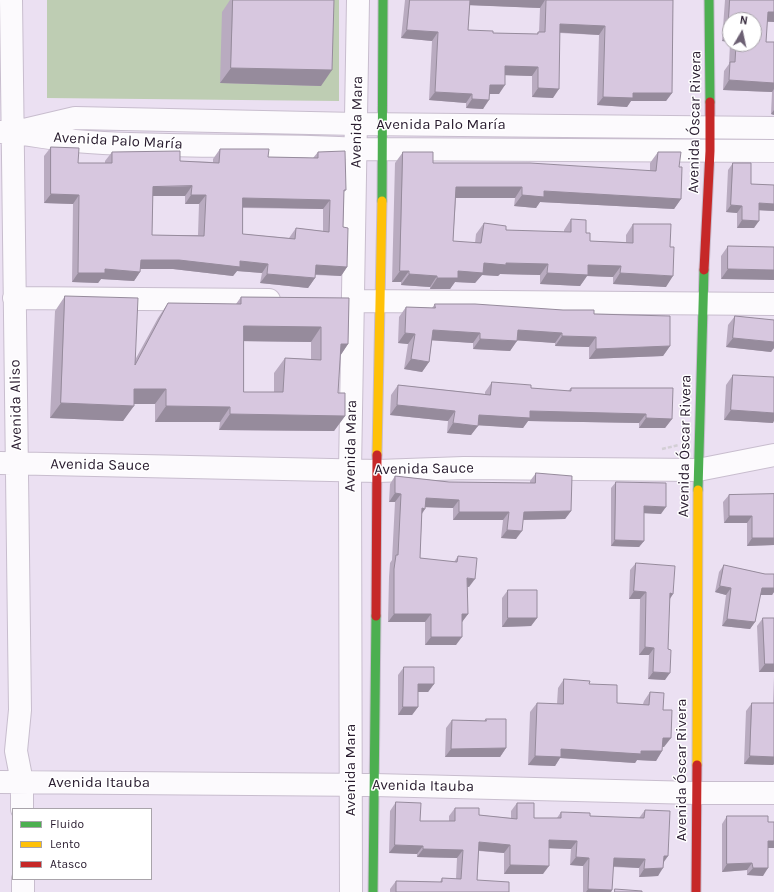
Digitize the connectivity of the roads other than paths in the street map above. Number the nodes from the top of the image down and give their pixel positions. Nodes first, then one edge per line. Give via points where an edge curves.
1 (11, 0) edge
2 (358, 0) edge
3 (383, 0) edge
4 (709, 0) edge
5 (357, 124) junction
6 (383, 124) junction
7 (710, 128) junction
8 (774, 128) edge
9 (7, 132) edge
10 (356, 149) junction
11 (383, 149) junction
12 (710, 150) junction
13 (774, 151) edge
14 (14, 298) junction
15 (290, 300) edge
16 (330, 301) edge
17 (353, 301) junction
18 (379, 302) junction
19 (702, 304) junction
20 (774, 304) edge
21 (774, 455) edge
22 (8, 463) edge
23 (350, 470) junction
24 (698, 470) junction
25 (378, 471) junction
26 (0, 782) edge
27 (22, 782) junction
28 (351, 784) junction
29 (374, 785) junction
30 (696, 793) junction
31 (774, 793) edge
32 (22, 808) edge
33 (23, 880) edge
34 (23, 892) edge
35 (351, 892) edge
36 (373, 892) edge
37 (696, 892) edge

1 - 9 street, Avenida Aliso
2 - 5 street, Avenida Mara
3 - 6 street, Avenida Mara
4 - 7 street, Avenida Óscar Rivera
5 - 6 street, Avenida Palo María
5 - 9 street, Avenida Palo María via 75,118
5 - 10 street, Avenida Mara
6 - 7 street, Avenida Palo María
6 - 11 street, Avenida Mara
7 - 8 street, Avenida Palo María
7 - 12 street, Avenida Óscar Rivera
9 - 10 street, Avenida Palo María via 75,141
9 - 14 street, Avenida Aliso
10 - 11 street, Avenida Palo María
10 - 17 street, Avenida Mara
11 - 12 street, Avenida Palo María
11 - 18 street, Avenida Mara
12 - 13 street, Avenida Palo María
12 - 19 street, Avenida Óscar Rivera
14 - 15 street
14 - 22 street, Avenida Aliso
16 - 17 street
17 - 18 street
17 - 23 street, Avenida Mara
18 - 19 street
18 - 25 street, Avenida Mara
19 - 20 street
19 - 24 street, Avenida Óscar Rivera
21 - 24 street, Avenida Sauce
22 - 23 street, Avenida Sauce
22 - 27 street, Avenida Aliso via 20,710 16,751
23 - 25 street, Avenida Sauce
23 - 28 street, Avenida Mara
24 - 25 street, Avenida Sauce via 464,468
24 - 30 street, Avenida Óscar Rivera
25 - 29 street, Avenida Mara
26 - 27 street, Avenida Itauba
27 - 28 street, Avenida Itauba
27 - 32 street, Avenida Aliso
28 - 29 street, Avenida Itauba
28 - 35 street, Avenida Mara
29 - 30 street, Avenida Itauba
29 - 36 street, Avenida Mara
30 - 31 street, Avenida Itauba
30 - 37 street, Avenida Óscar Rivera
33 - 34 street

